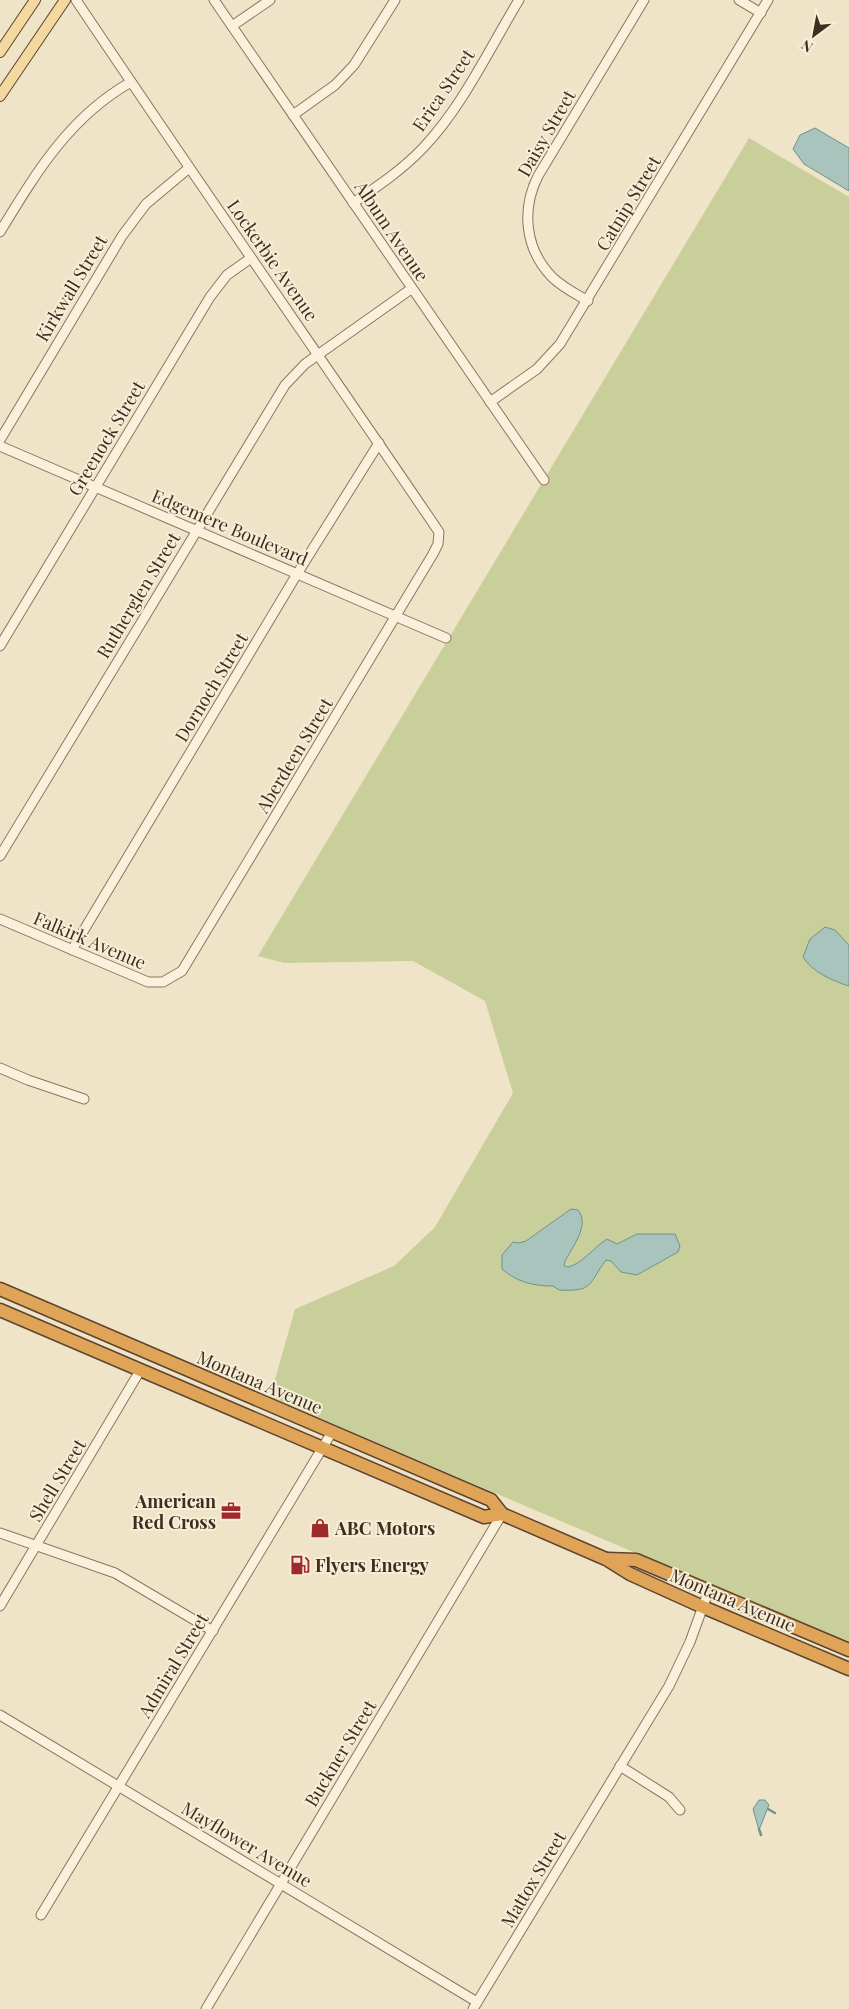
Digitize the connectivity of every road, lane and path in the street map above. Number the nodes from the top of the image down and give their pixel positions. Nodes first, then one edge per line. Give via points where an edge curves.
1 (36, 0) edge
2 (65, 0) edge
3 (76, 0) edge
4 (214, 0) edge
5 (270, 0) edge
6 (395, 0) edge
7 (519, 0) edge
8 (644, 0) edge
9 (739, 0) edge
10 (768, 0) edge
11 (761, 13) junction
12 (232, 26) junction
13 (0, 52) edge
14 (131, 82) junction
15 (0, 96) edge
16 (294, 115) junction
17 (189, 168) junction
18 (354, 203) junction
19 (0, 232) edge
20 (251, 258) junction
21 (411, 289) junction
22 (588, 301) junction
23 (319, 354) junction
24 (490, 402) junction
25 (0, 440) edge
26 (379, 443) junction
27 (0, 446) edge
28 (544, 480) dead end
29 (96, 486) junction
30 (197, 530) junction
31 (439, 540) joint
32 (297, 574) junction
33 (397, 616) junction
34 (446, 638) dead end
35 (0, 646) edge
36 (0, 856) edge
37 (0, 919) edge
38 (72, 950) junction
39 (169, 980) joint
40 (0, 1068) edge
41 (84, 1099) dead end
42 (0, 1289) edge
43 (0, 1310) edge
44 (141, 1369) junction
45 (332, 1432) junction
46 (323, 1448) junction
47 (502, 1514) junction
48 (0, 1534) edge
49 (36, 1545) junction
50 (610, 1559) junction
51 (705, 1603) junction
52 (0, 1606) edge
53 (213, 1631) junction
54 (849, 1650) edge
55 (849, 1659) edge
56 (849, 1669) edge
57 (0, 1715) edge
58 (620, 1766) junction
59 (119, 1786) junction
60 (680, 1810) dead end
61 (281, 1884) junction
62 (41, 1915) dead end
63 (475, 2006) edge
64 (206, 2009) edge

1 - 13 main road
2 - 15 main road
3 - 14 street, Lockerbie Avenue
4 - 12 street, Album Avenue
5 - 12 street
6 - 16 street via 354,65 335,85
7 - 18 street, Erica Street via 456,106 432,138 406,164
8 - 22 street, Daisy Street via 531,191 528,226 534,250 559,284
9 - 11 street
10 - 11 street, Catnip Street
11 - 22 street, Catnip Street
12 - 16 street, Album Avenue
14 - 17 street, Lockerbie Avenue
14 - 19 street via 93,107 60,140
16 - 18 street, Album Avenue
17 - 20 street, Lockerbie Avenue
17 - 25 street, Kirkwall Street via 158,192 130,223
18 - 21 street, Album Avenue
20 - 23 street, Lockerbie Avenue
20 - 29 street, Greenock Street via 227,276 210,297
21 - 23 street, Rutherglen Street
21 - 24 street, Album Avenue
22 - 24 street, Catnip Street via 549,357 531,374
23 - 26 street, Lockerbie Avenue
23 - 30 street, Rutherglen Street via 296,372 276,397
24 - 28 street, Album Avenue
26 - 31 street, Lockerbie Avenue via 439,532
26 - 32 street, Dornoch Street
27 - 29 street, Edgemere Boulevard
29 - 30 street, Edgemere Boulevard
29 - 35 street, Greenock Street
30 - 32 street, Edgemere Boulevard
30 - 36 street, Rutherglen Street
31 - 33 street, Aberdeen Street
32 - 33 street, Edgemere Boulevard
32 - 38 street, Dornoch Street
33 - 34 street, Edgemere Boulevard
33 - 39 street, Aberdeen Street via 187,964
37 - 38 street, Falkirk Avenue
38 - 39 street, Falkirk Avenue via 148,982
40 - 41 street
42 - 45 highway, Montana Avenue
43 - 44 highway, Montana Avenue
44 - 46 highway, Montana Avenue
44 - 49 street, Shell Street
45 - 46 street, Admiral Street
45 - 47 highway, Montana Avenue via 491,1500
46 - 47 highway, Montana Avenue via 484,1516
46 - 53 street, Admiral Street
47 - 50 highway, Montana Avenue
47 - 61 street, Buckner Street
48 - 49 street
49 - 52 street, Shell Street
49 - 53 street via 116,1573
50 - 51 highway
50 - 54 highway, Montana Avenue via 636,1560
51 - 55 highway
51 - 56 highway, Montana Avenue
51 - 58 street, Mattox Street via 676,1671
53 - 59 street, Admiral Street
57 - 59 street, Mayflower Avenue
58 - 60 street via 669,1796
58 - 63 street, Mattox Street
59 - 61 street, Mayflower Avenue
59 - 62 street, Admiral Street
61 - 63 street, Mayflower Avenue
61 - 64 street, Buckner Street

